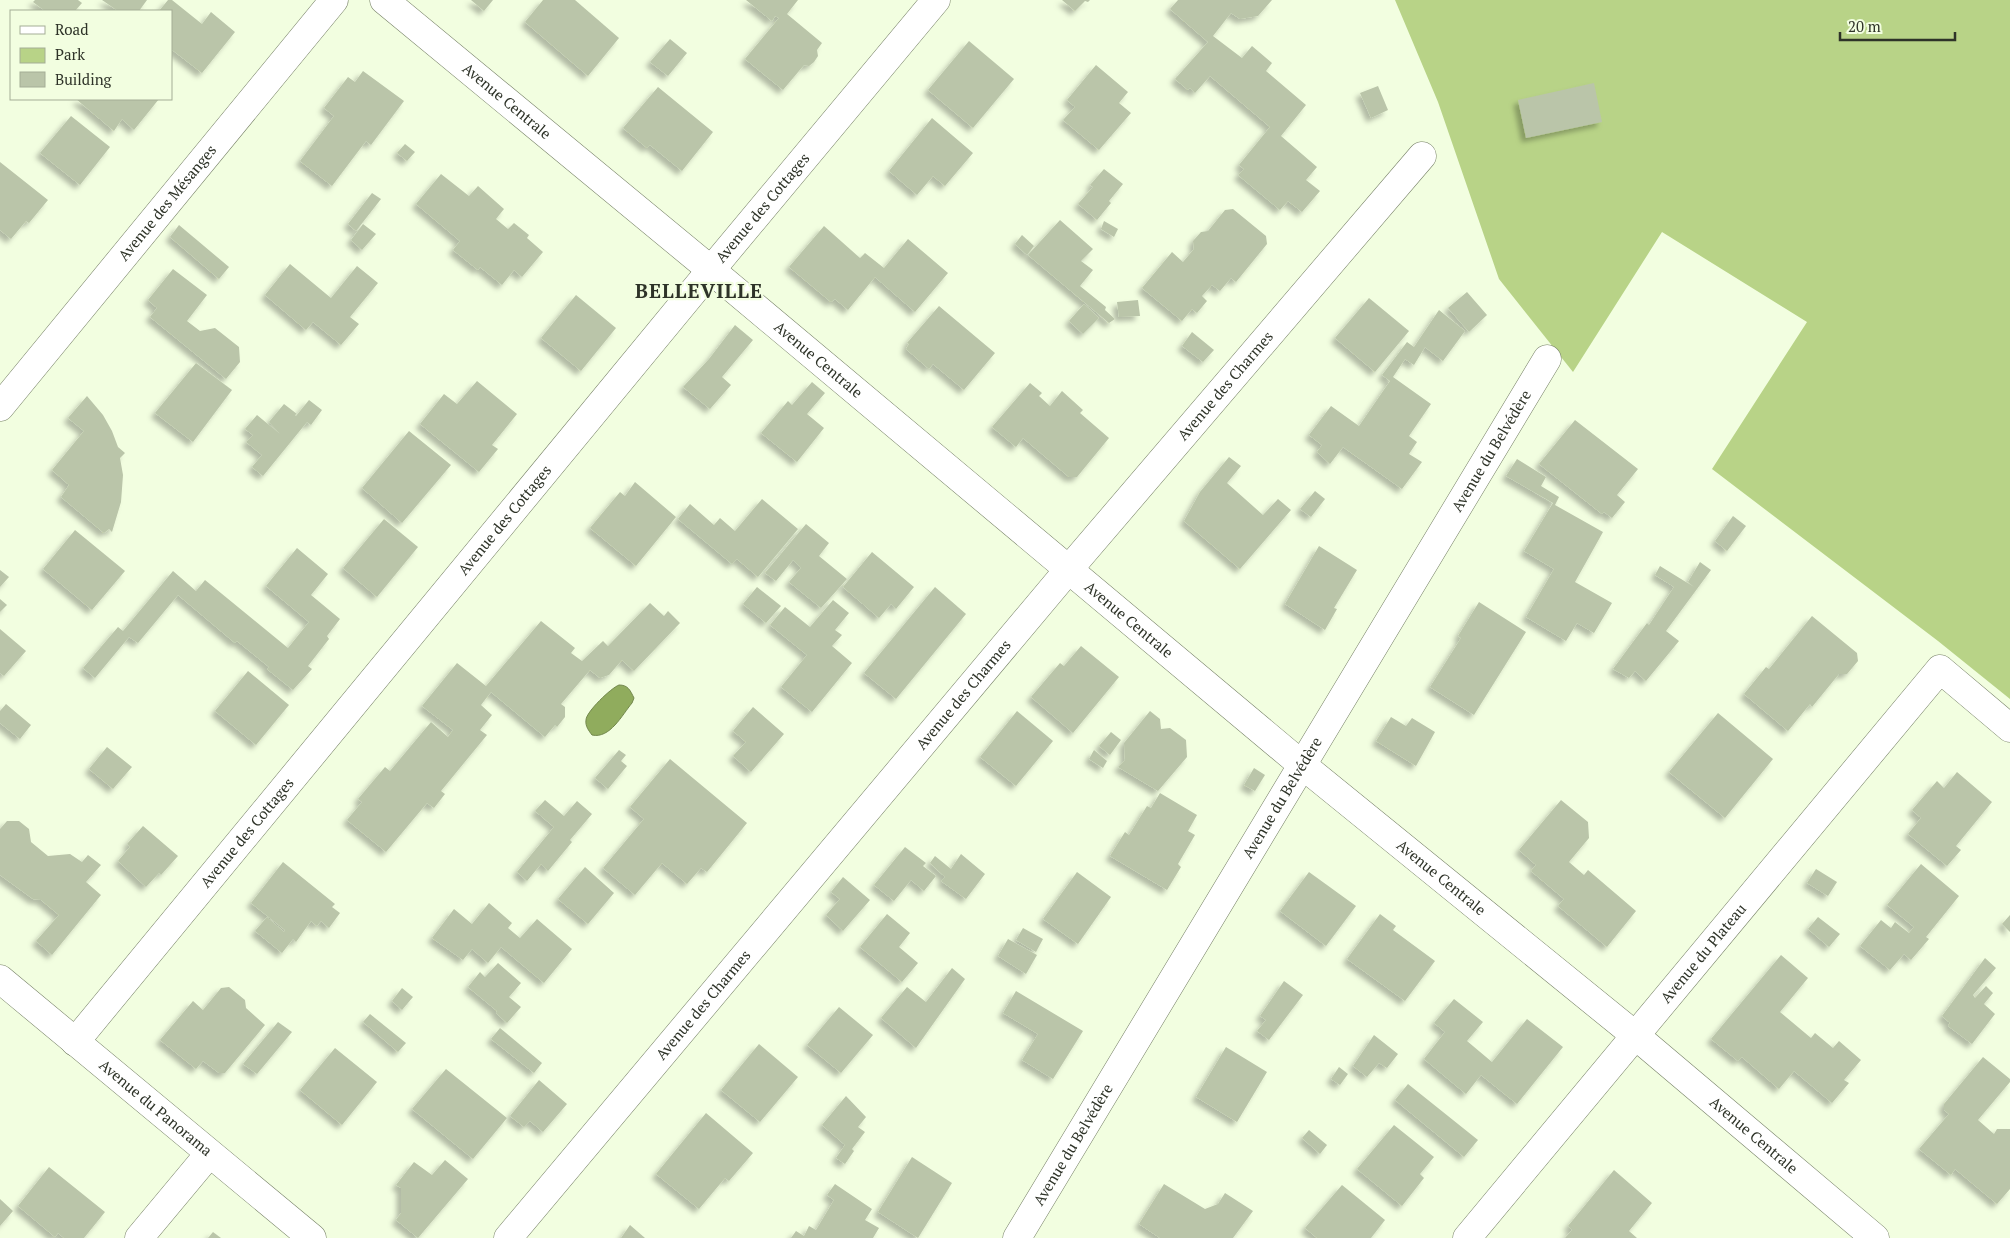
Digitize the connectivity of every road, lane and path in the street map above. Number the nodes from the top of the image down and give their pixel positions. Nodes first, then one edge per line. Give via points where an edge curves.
1 (334, 0) edge
2 (384, 0) edge
3 (936, 0) edge
4 (1422, 156) dead end
5 (711, 270) junction
6 (1547, 359) dead end
7 (0, 407) edge
8 (1069, 569) junction
9 (2010, 728) edge
10 (1302, 764) junction
11 (0, 979) edge
12 (1636, 1036) junction
13 (76, 1042) junction
14 (209, 1154) junction
15 (139, 1238) edge
16 (312, 1238) edge
17 (508, 1238) edge
18 (1017, 1238) edge
19 (1467, 1238) edge
20 (1875, 1238) edge

1 - 7 street, Avenue des Mésanges
2 - 5 street, Avenue Centrale
3 - 5 street, Avenue des Cottages
4 - 8 street, Avenue des Charmes
5 - 8 street, Avenue Centrale
5 - 13 street, Avenue des Cottages
6 - 10 street, Avenue du Belvédère
8 - 10 street, Avenue Centrale
8 - 17 street, Avenue des Charmes
9 - 12 street, Avenue du Plateau via 1940,669
10 - 12 street, Avenue Centrale
10 - 18 street, Avenue du Belvédère
11 - 13 street, Avenue du Panorama
12 - 19 street, Avenue du Plateau
12 - 20 street, Avenue Centrale
13 - 14 street, Avenue du Panorama
14 - 15 street
14 - 16 street, Avenue du Panorama

